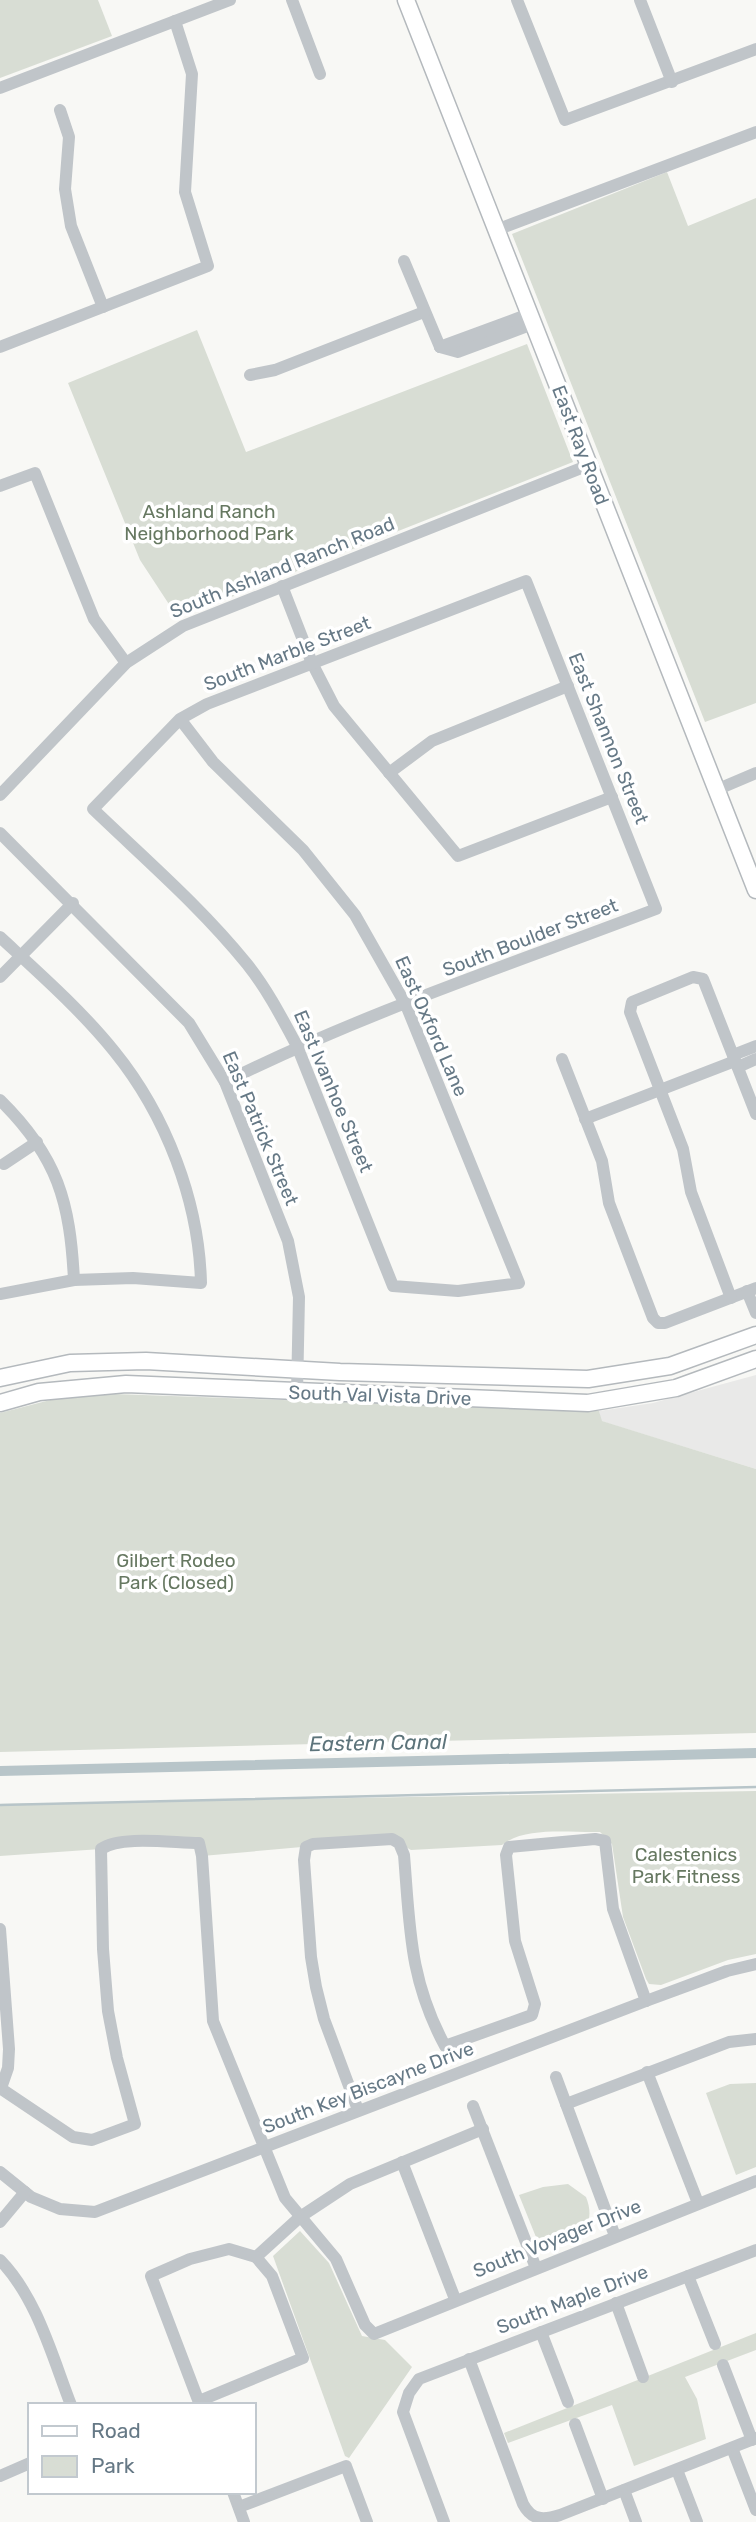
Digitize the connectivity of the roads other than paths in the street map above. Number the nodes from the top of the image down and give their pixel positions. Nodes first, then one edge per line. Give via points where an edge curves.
1 (230, 0) edge
2 (292, 0) edge
3 (406, 0) edge
4 (517, 0) edge
5 (640, 0) edge
6 (175, 21) junction
7 (756, 49) edge
8 (320, 74) dead end
9 (672, 82) junction
10 (0, 88) edge
11 (61, 110) dead end
12 (756, 132) edge
13 (496, 230) junction
14 (404, 261) dead end
15 (103, 307) junction
16 (424, 312) junction
17 (531, 319) junction
18 (0, 347) edge
19 (250, 375) dead end
20 (589, 465) junction
21 (0, 486) edge
22 (526, 581) joint
23 (282, 586) junction
24 (126, 663) junction
25 (312, 663) junction
26 (568, 687) junction
27 (180, 719) junction
28 (389, 773) junction
29 (756, 773) edge
30 (716, 790) junction
31 (0, 796) edge
32 (612, 797) junction
33 (93, 808) joint
34 (0, 832) edge
35 (756, 890) edge
36 (74, 903) junction
37 (656, 909) joint
38 (0, 937) edge
39 (20, 956) junction
40 (0, 977) edge
41 (406, 1005) junction
42 (297, 1046) junction
43 (756, 1046) edge
44 (562, 1059) dead end
45 (756, 1059) edge
46 (735, 1061) junction
47 (225, 1083) junction
48 (660, 1090) junction
49 (0, 1100) edge
50 (756, 1114) edge
51 (585, 1119) junction
52 (37, 1142) junction
53 (4, 1164) dead end
54 (74, 1280) junction
55 (393, 1286) joint
56 (752, 1290) edge
57 (0, 1294) edge
58 (731, 1298) junction
59 (756, 1314) edge
60 (756, 1335) edge
61 (756, 1359) edge
62 (298, 1370) junction
63 (0, 1378) edge
64 (531, 1379) junction
65 (297, 1392) junction
66 (532, 1401) junction
67 (0, 1403) edge
68 (0, 1929) edge
69 (756, 1964) edge
70 (646, 2001) junction
71 (756, 2039) edge
72 (648, 2072) junction
73 (556, 2077) dead end
74 (1, 2088) edge
75 (566, 2104) junction
76 (473, 2106) dead end
77 (358, 2110) junction
78 (483, 2129) junction
79 (264, 2148) junction
80 (402, 2162) junction
81 (0, 2172) edge
82 (756, 2181) edge
83 (26, 2192) junction
84 (698, 2203) junction
85 (300, 2217) junction
86 (0, 2222) edge
87 (615, 2236) junction
88 (756, 2250) edge
89 (256, 2257) junction
90 (0, 2260) edge
91 (537, 2268) junction
92 (688, 2276) junction
93 (456, 2299) junction
94 (616, 2303) junction
95 (541, 2332) junction
96 (715, 2344) dead end
97 (469, 2359) junction
98 (723, 2365) dead end
99 (643, 2377) dead end
100 (568, 2402) dead end
101 (70, 2403) edge
102 (200, 2403) edge
103 (575, 2424) dead end
104 (754, 2439) edge
105 (732, 2448) junction
106 (28, 2464) edge
107 (677, 2470) junction
108 (0, 2476) edge
109 (624, 2490) junction
110 (234, 2494) edge
111 (603, 2499) junction
112 (239, 2507) junction
113 (756, 2510) edge
114 (548, 2520) edge
115 (244, 2522) edge
116 (367, 2522) edge
117 (444, 2522) edge
118 (636, 2522) edge
119 (697, 2522) edge

1 - 6 street
2 - 8 street
3 - 13 main road, East Ray Road
4 - 9 street via 565,120
5 - 9 street
6 - 10 street
6 - 15 street via 192,74 184,192 208,266
7 - 9 street
11 - 15 street via 69,138 65,189 71,226
12 - 13 street
13 - 17 main road, East Ray Road
14 - 16 street
15 - 18 street
16 - 17 street via 440,347 482,338
16 - 19 street via 275,370
17 - 20 main road, East Ray Road
20 - 23 street, South Ashland Ranch Road
20 - 30 main road, East Ray Road
21 - 24 street via 35,473 94,619
22 - 25 street, South Marble Street
22 - 26 street, East Shannon Street
23 - 24 street, South Ashland Ranch Road via 183,626
23 - 25 street
24 - 31 street, South Ashland Ranch Road
25 - 27 street, South Marble Street
25 - 28 street via 334,706
26 - 28 street via 432,741
26 - 32 street, East Shannon Street
27 - 33 street, South Marble Street
27 - 41 street, East Oxford Lane via 213,762 303,850 355,915
28 - 32 street via 458,856
29 - 30 street
30 - 35 main road, East Ray Road
32 - 37 street, East Shannon Street
33 - 42 street, East Ivanhoe Street via 212,923 278,1010
34 - 36 street, East Patrick Street
36 - 39 street
36 - 47 street, East Patrick Street via 189,1023
37 - 41 street, South Boulder Street
38 - 39 street
39 - 40 street
39 - 54 street via 101,1036 146,1099 193,1209 200,1243 201,1283
41 - 42 street, South Boulder Street
41 - 55 street, East Oxford Lane via 519,1283 458,1291
42 - 47 street, South Boulder Street
42 - 55 street, East Ivanhoe Street
43 - 46 street
44 - 51 street
45 - 46 street
46 - 48 street
46 - 48 street via 705,983 693,976 636,999 630,1007
46 - 50 street
47 - 62 street, East Patrick Street via 288,1241 299,1297
48 - 51 street
48 - 58 street via 683,1149 691,1192
49 - 52 street
51 - 58 street via 602,1161 609,1203 653,1318 665,1323
52 - 53 street
52 - 54 street via 68,1209
54 - 57 street
56 - 58 street
56 - 59 street
60 - 64 main road, South Val Vista Drive via 641,1373
61 - 66 main road, South Val Vista Drive via 646,1396 588,1403
62 - 63 main road, South Val Vista Drive via 146,1360 70,1363
62 - 64 main road, South Val Vista Drive
62 - 65 street, East Patrick Street
64 - 66 main road
65 - 66 main road, South Val Vista Drive
65 - 67 main road, South Val Vista Drive via 126,1384 39,1392
68 - 74 street via 9,2049
69 - 70 street, South Key Biscayne Drive
70 - 77 street, South Key Biscayne Drive
70 - 77 street via 613,1909 605,1841 509,1847 506,1855 515,1941 536,2004 532,2015 445,2046 415,1972 399,1843 393,1839 306,1847 316,1987
71 - 72 street via 729,2042
72 - 75 street
72 - 84 street
73 - 75 street
74 - 79 street via 73,2137 92,2140 135,2124 107,1999 101,1850 108,1844 199,1843 214,2021
75 - 87 street
76 - 78 street
77 - 79 street, South Key Biscayne Drive
78 - 80 street
78 - 91 street
79 - 83 street, South Key Biscayne Drive via 95,2212 60,2208
79 - 85 street via 285,2198
80 - 85 street via 350,2184
80 - 93 street
81 - 83 street, South Key Biscayne Drive
82 - 84 street, South Voyager Drive
83 - 86 street
84 - 87 street, South Voyager Drive
85 - 89 street
85 - 93 street, South Voyager Drive via 336,2259 373,2334
87 - 91 street, South Voyager Drive
88 - 92 street, South Maple Drive
89 - 102 street via 272,2276 303,2358
89 - 102 street via 229,2249 151,2276
90 - 101 street via 37,2318
91 - 93 street, South Voyager Drive
92 - 94 street, South Maple Drive
92 - 96 street
94 - 95 street, South Maple Drive
94 - 99 street
95 - 97 street, South Maple Drive
95 - 100 street
97 - 114 street via 523,2504 527,2512
97 - 117 street, South Maple Drive via 419,2379 403,2412
98 - 104 street
103 - 111 street
104 - 105 street
105 - 107 street
105 - 113 street
106 - 108 street
107 - 109 street
107 - 119 street
109 - 111 street
109 - 118 street
110 - 112 street
111 - 114 street
112 - 115 street
112 - 116 street via 346,2466

